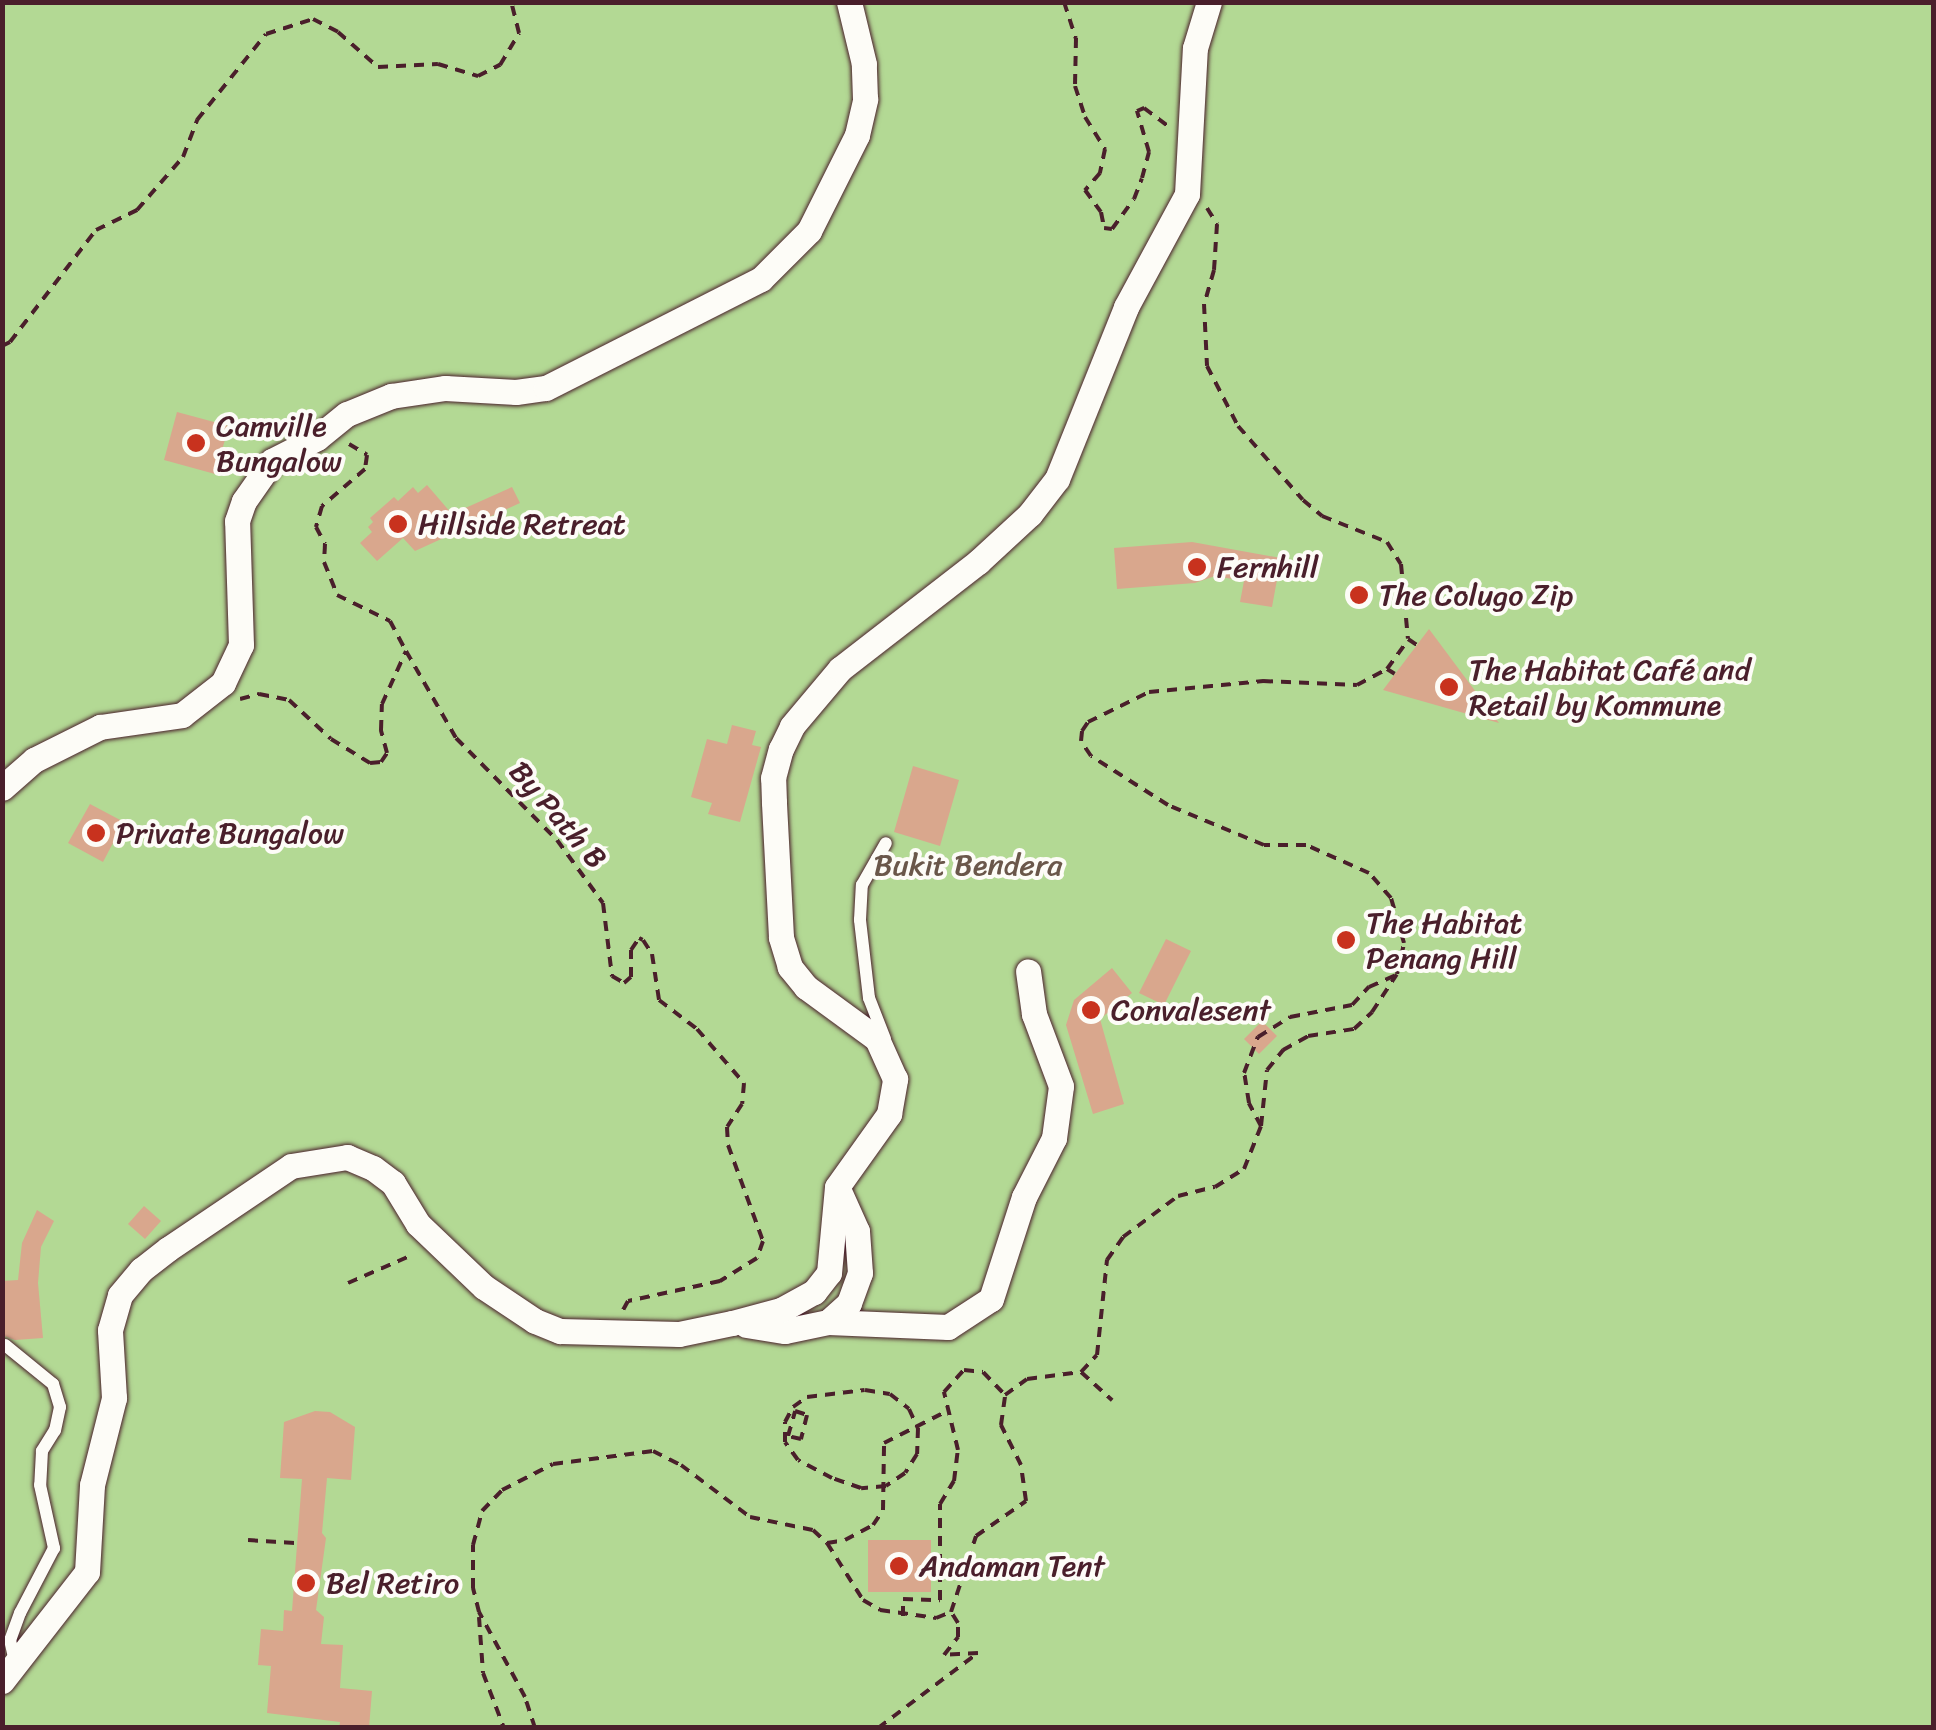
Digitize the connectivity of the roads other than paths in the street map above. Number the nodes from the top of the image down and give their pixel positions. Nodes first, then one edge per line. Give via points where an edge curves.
1 (850, 2) edge
2 (1208, 2) edge
3 (2, 788) edge
4 (886, 843) dead end
5 (1028, 971) dead end
6 (889, 1056) junction
7 (837, 1187) junction
8 (828, 1322) junction
9 (732, 1323) junction
10 (5, 1345) edge
11 (9, 1672) edge

1 - 3 street via 864,64 858,135 810,231 761,279 546,388 445,388 392,396 347,414 272,461 237,522 240,645 223,683 182,715 100,727 34,760
2 - 6 street via 1194,48 1187,194 1126,307 1063,466 1030,514 948,588 840,669 781,749 773,778 781,937 790,967 806,987 878,1039
4 - 6 lane via 862,885 860,920 869,998
5 - 8 street via 1034,1014 1061,1086 1054,1138 1024,1198 991,1299 948,1327
6 - 7 street via 895,1097
7 - 8 street via 857,1231 860,1273 849,1303
7 - 9 street via 829,1273 814,1292 781,1310
8 - 9 street via 786,1331
9 - 11 street via 679,1334 560,1332 484,1287 418,1224 393,1184 347,1157 291,1166 140,1270 120,1295 112,1315 114,1398 92,1485 87,1572
10 - 11 lane via 53,1384 60,1407 42,1452 40,1485 54,1548 10,1640

